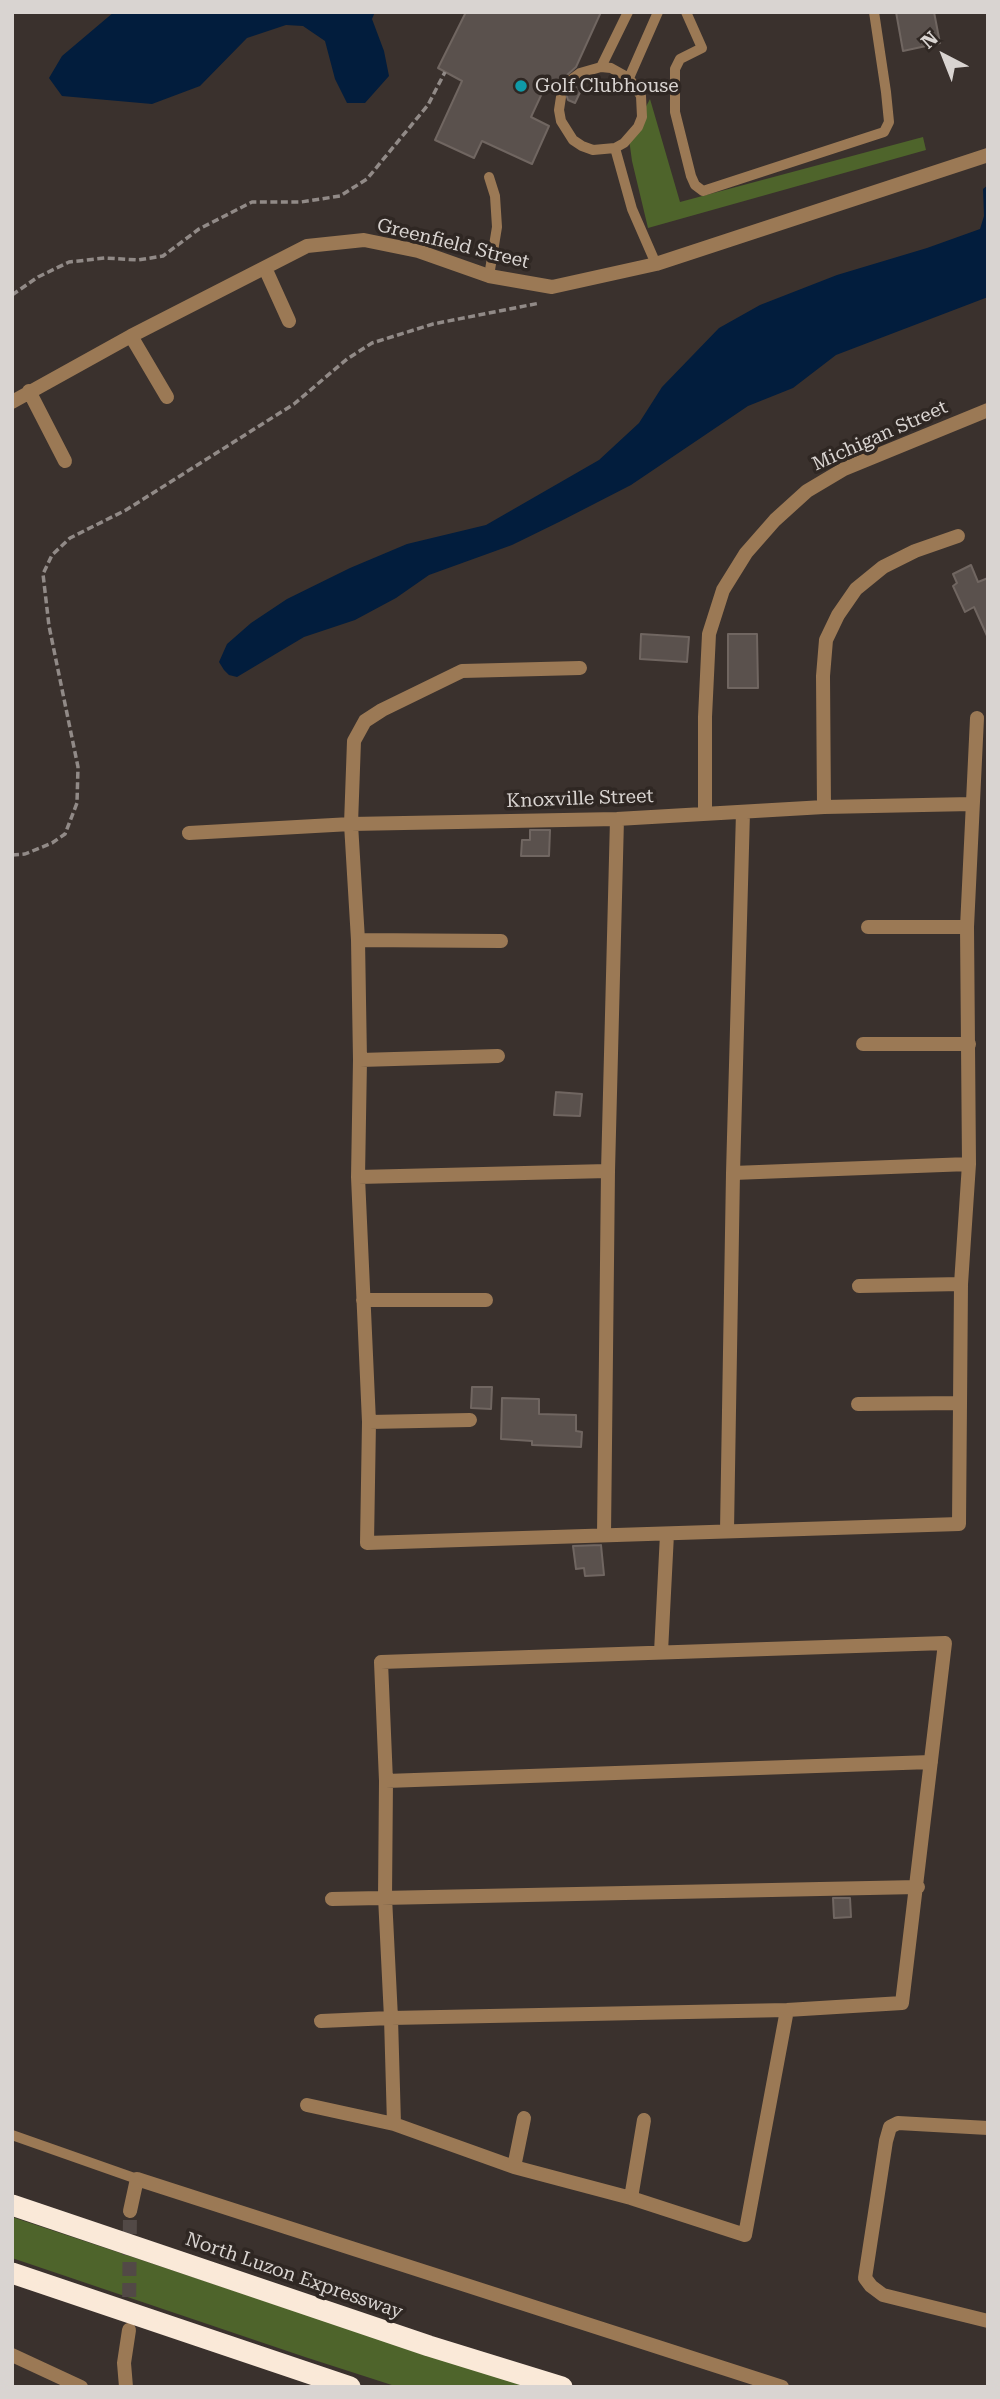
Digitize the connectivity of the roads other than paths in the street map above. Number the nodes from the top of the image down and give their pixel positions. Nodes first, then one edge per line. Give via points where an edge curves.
1 (628, 12) edge
2 (658, 12) edge
3 (686, 12) edge
4 (874, 12) edge
5 (601, 67) junction
6 (629, 78) junction
7 (572, 79) dead end
8 (561, 97) dead end
9 (615, 148) junction
10 (988, 155) edge
11 (489, 177) dead end
12 (656, 264) junction
13 (265, 268) junction
14 (489, 276) junction
15 (289, 321) dead end
16 (131, 336) junction
17 (29, 391) junction
18 (167, 397) dead end
19 (12, 402) edge
20 (988, 410) edge
21 (65, 461) dead end
22 (958, 536) dead end
23 (580, 668) dead end
24 (977, 718) dead end
25 (972, 804) junction
26 (824, 807) junction
27 (705, 813) junction
28 (743, 813) junction
29 (617, 819) junction
30 (351, 824) junction
31 (189, 833) dead end
32 (967, 927) junction
33 (868, 928) dead end
34 (358, 940) junction
35 (501, 941) dead end
36 (863, 1044) dead end
37 (970, 1044) junction
38 (498, 1056) dead end
39 (360, 1060) junction
40 (969, 1164) junction
41 (608, 1171) junction
42 (733, 1173) junction
43 (358, 1177) junction
44 (961, 1284) junction
45 (859, 1286) dead end
46 (363, 1300) junction
47 (486, 1300) dead end
48 (960, 1403) junction
49 (858, 1404) dead end
50 (470, 1420) dead end
51 (369, 1422) junction
52 (727, 1530) junction
53 (667, 1534) junction
54 (604, 1535) junction
55 (661, 1653) junction
56 (931, 1762) junction
57 (386, 1781) junction
58 (918, 1887) junction
59 (385, 1897) junction
60 (332, 1899) dead end
61 (787, 2010) junction
62 (391, 2018) junction
63 (320, 2021) dead end
64 (307, 2105) dead end
65 (524, 2118) dead end
66 (644, 2120) dead end
67 (394, 2124) junction
68 (988, 2128) edge
69 (12, 2135) edge
70 (514, 2167) junction
71 (137, 2179) junction
72 (631, 2198) junction
73 (12, 2205) edge
74 (130, 2211) tunnel mouth
75 (12, 2273) edge
76 (988, 2321) edge
77 (129, 2330) tunnel mouth
78 (12, 2354) edge
79 (81, 2387) edge
80 (126, 2387) edge
81 (350, 2387) edge
82 (562, 2387) edge
83 (782, 2387) edge

1 - 5 lane
2 - 6 lane
3 - 4 lane via 702,48 680,58 675,69 674,112 691,176 703,191 884,132 889,122 887,92
5 - 6 lane
5 - 7 lane
6 - 9 lane via 641,96 642,117 632,136
8 - 9 lane via 561,121 573,140 593,149
9 - 12 lane via 632,209
10 - 12 street, Greenfield Street
11 - 14 lane via 497,227
12 - 14 street, Greenfield Street via 552,287
13 - 14 street, Greenfield Street via 307,246 364,240 418,251
13 - 15 street
13 - 16 street, Greenfield Street
16 - 17 street, Greenfield Street
16 - 18 street
17 - 19 street, Greenfield Street
17 - 21 street
20 - 27 street, Michigan Street via 844,468 807,491 746,553 723,590 709,634
22 - 26 street via 883,567 856,589 838,615 826,640 823,676
23 - 30 street via 462,671 365,721 354,740
24 - 25 street
25 - 26 street, Knoxville Street
25 - 32 street
26 - 28 street, Knoxville Street
27 - 28 street, Knoxville Street
27 - 29 street, Knoxville Street
28 - 42 street
29 - 30 street, Knoxville Street
29 - 41 street
30 - 31 street, Knoxville Street
30 - 34 street
32 - 33 street
32 - 37 street
34 - 35 street
34 - 39 street
36 - 37 street
37 - 40 street
38 - 39 street
39 - 43 street
40 - 42 street
40 - 44 street
41 - 43 street
41 - 54 street
42 - 52 street
43 - 46 street
44 - 45 street
44 - 48 street
46 - 47 street
46 - 51 street
48 - 49 street
48 - 52 street via 959,1524
50 - 51 street
51 - 54 street via 367,1543
52 - 53 street
53 - 54 street
53 - 55 street
55 - 56 street via 945,1643
55 - 57 street via 381,1662
56 - 57 street
56 - 58 street
57 - 59 street
58 - 59 street
58 - 61 street via 902,2003
59 - 60 street
59 - 62 street
61 - 62 street
61 - 72 street via 744,2235
62 - 63 street
62 - 67 street
64 - 67 street
65 - 70 street
66 - 72 street
67 - 70 street
68 - 76 street via 898,2123 890,2127 865,2278 883,2295
69 - 71 lane
70 - 72 street
71 - 74 street
71 - 83 street
73 - 82 highway, North Luzon Expressway
75 - 81 highway
77 - 80 street
78 - 79 street

